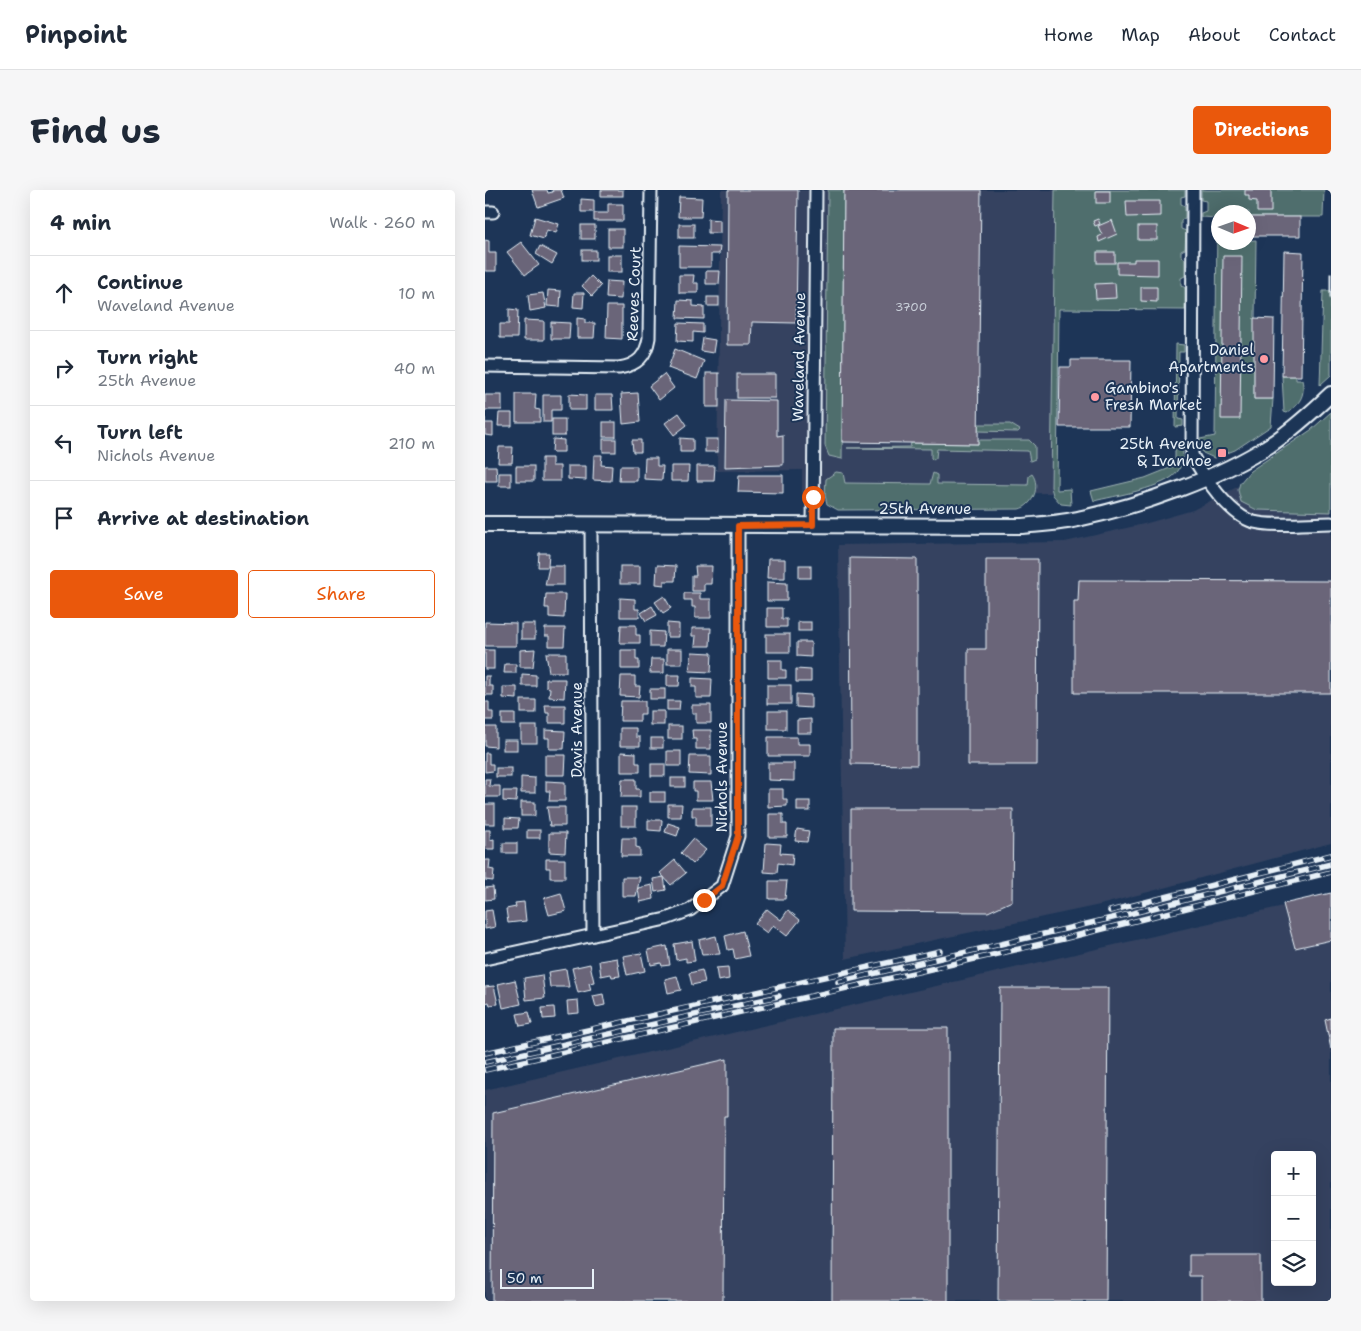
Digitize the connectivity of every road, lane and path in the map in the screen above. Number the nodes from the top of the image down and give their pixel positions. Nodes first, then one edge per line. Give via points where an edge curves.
1 (651, 190) edge
2 (816, 190) edge
3 (1193, 190) edge
4 (485, 366) edge
5 (1331, 394) edge
6 (1205, 479) junction
7 (1331, 523) edge
8 (485, 524) edge
9 (591, 525) junction
10 (813, 525) junction
11 (738, 526) junction
12 (593, 934) junction
13 (485, 959) edge

1 - 4 street, Reeves Court via 649,338 640,360 619,368
2 - 10 street, Waveland Avenue
3 - 6 street via 1190,437 1191,456
5 - 6 street, 25th Avenue via 1270,445
6 - 7 street via 1239,514 1253,522
6 - 10 street, 25th Avenue via 1081,519 1036,524
8 - 9 street, 25th Avenue
9 - 11 street, 25th Avenue
9 - 12 street, Davis Avenue
10 - 11 street, 25th Avenue
11 - 12 street, Nichols Avenue via 738,836 722,886 690,910 667,919
12 - 13 street, Nichols Avenue

